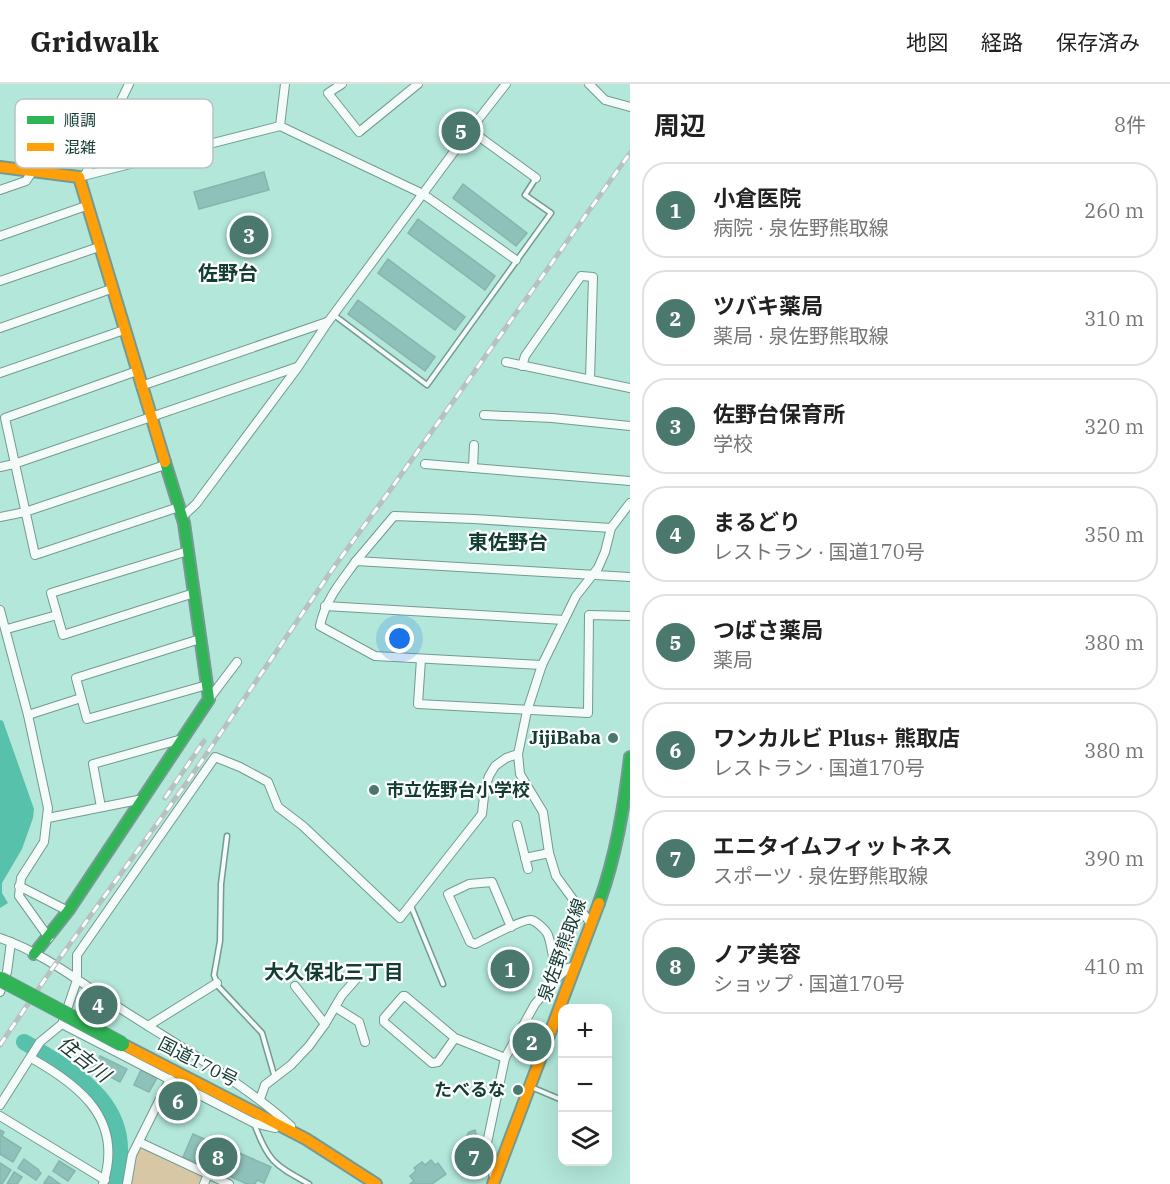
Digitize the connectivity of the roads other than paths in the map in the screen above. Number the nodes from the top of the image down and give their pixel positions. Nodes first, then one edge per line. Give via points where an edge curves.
1 (129, 84) edge
2 (285, 84) edge
3 (342, 84) edge
4 (418, 84) edge
5 (506, 84) edge
6 (589, 84) edge
7 (121, 99) edge
8 (630, 107) edge
9 (280, 126) junction
10 (470, 130) junction
11 (213, 143) edge
12 (0, 167) edge
13 (86, 168) edge
14 (114, 168) edge
15 (32, 172) junction
16 (82, 176) junction
17 (536, 178) joint
18 (0, 190) edge
19 (423, 194) junction
20 (87, 206) junction
21 (0, 236) edge
22 (99, 247) junction
23 (516, 260) junction
24 (0, 281) edge
25 (111, 289) junction
26 (333, 314) junction
27 (328, 322) junction
28 (0, 328) edge
29 (124, 330) junction
30 (506, 363) dead end
31 (522, 366) junction
32 (298, 367) junction
33 (137, 372) junction
34 (0, 373) edge
35 (590, 379) junction
36 (141, 386) junction
37 (630, 388) edge
38 (484, 415) dead end
39 (150, 416) junction
40 (630, 426) edge
41 (474, 445) dead end
42 (14, 464) junction
43 (425, 464) dead end
44 (165, 465) junction
45 (0, 467) edge
46 (473, 468) junction
47 (630, 480) edge
48 (630, 502) edge
49 (25, 512) junction
50 (180, 512) junction
51 (0, 517) edge
52 (611, 528) junction
53 (188, 550) junction
54 (356, 561) junction
55 (592, 574) junction
56 (630, 577) edge
57 (194, 593) junction
58 (325, 606) junction
59 (0, 610) edge
60 (57, 615) junction
61 (630, 616) edge
62 (564, 620) junction
63 (7, 629) junction
64 (200, 639) junction
65 (421, 659) junction
66 (237, 662) dead end
67 (542, 665) junction
68 (208, 692) junction
69 (81, 698) junction
70 (527, 711) junction
71 (28, 715) junction
72 (184, 739) junction
73 (518, 754) junction
74 (630, 757) edge
75 (142, 799) junction
76 (100, 807) junction
77 (626, 814) edge
78 (48, 818) junction
79 (518, 825) dead end
80 (227, 836) dead end
81 (549, 853) junction
82 (525, 858) junction
83 (528, 869) dead end
84 (19, 886) junction
85 (410, 905) junction
86 (68, 911) junction
87 (591, 924) junction
88 (512, 927) junction
89 (0, 938) edge
90 (49, 938) junction
91 (11, 942) junction
92 (34, 954) junction
93 (575, 966) junction
94 (559, 976) junction
95 (358, 977) dead end
96 (0, 978) edge
97 (77, 980) junction
98 (217, 983) junction
99 (443, 984) dead end
100 (295, 986) dead end
101 (0, 992) edge
102 (335, 1007) junction
103 (62, 1024) junction
104 (325, 1024) junction
105 (148, 1026) junction
106 (455, 1038) junction
107 (365, 1042) dead end
108 (31, 1058) junction
109 (505, 1058) junction
110 (275, 1078) junction
111 (170, 1079) junction
112 (530, 1087) junction
113 (558, 1098) edge
114 (260, 1099) junction
115 (0, 1105) edge
116 (0, 1116) edge
117 (254, 1123) junction
118 (300, 1136) junction
119 (139, 1142) junction
120 (208, 1174) junction
121 (104, 1182) edge
122 (494, 1182) edge
123 (127, 1184) edge
124 (204, 1184) edge
125 (229, 1184) edge
126 (309, 1184) edge
127 (376, 1184) edge

1 - 7 street
2 - 9 street
3 - 4 street via 328,93 359,132
5 - 10 street
6 - 8 street via 605,100
9 - 11 street
9 - 19 street
10 - 17 street
10 - 19 street
12 - 15 main road
13 - 16 street
14 - 16 street
15 - 16 main road
15 - 18 street via 26,181
16 - 20 main road
17 - 23 lane via 525,195 551,213
19 - 23 street
19 - 26 street
20 - 21 street
20 - 22 main road
22 - 24 street
22 - 25 main road
23 - 26 lane via 427,386
25 - 28 street
25 - 29 main road
26 - 27 street
27 - 32 street
27 - 36 street
29 - 33 main road
29 - 34 street
30 - 31 street
31 - 35 street
31 - 35 street via 581,276 593,277
32 - 39 street
32 - 50 street via 196,504
33 - 36 main road
33 - 42 street via 5,418
35 - 37 street
36 - 39 main road
38 - 40 street
39 - 42 street
39 - 44 main road
41 - 46 street
42 - 45 street
42 - 49 street
43 - 46 street
44 - 49 street
44 - 50 main road
46 - 47 street
48 - 52 street
49 - 50 street via 35,555
49 - 51 street
50 - 53 main road
52 - 54 street via 394,516
52 - 55 street via 605,552
53 - 57 main road
53 - 60 street via 51,594
54 - 55 street
54 - 58 street
55 - 56 street
55 - 62 street
57 - 60 street via 63,635
57 - 64 main road
58 - 62 street
58 - 65 street via 320,626 375,656
59 - 63 street
60 - 63 street
61 - 70 street via 589,615 588,713
62 - 67 street
63 - 71 street
64 - 68 main road
64 - 69 street via 76,678
65 - 67 street
65 - 70 street via 418,704
66 - 68 street
67 - 70 street
68 - 69 street via 87,719
68 - 72 main road
69 - 71 street
70 - 73 street
71 - 78 street
72 - 75 main road
72 - 76 street via 93,764
73 - 81 street via 520,774 543,812
73 - 85 street via 495,766 484,788 482,814
74 - 77 main road, 泉佐野熊取線
75 - 76 street
75 - 86 main road
76 - 78 street
77 - 87 main road, 泉佐野熊取線
78 - 84 street via 44,842
79 - 82 street
80 - 98 lane via 220,884 220,941 214,965
81 - 82 street
81 - 87 street via 556,876
82 - 83 street
84 - 86 street
84 - 90 street via 18,896
85 - 97 street via 400,918 278,807 268,782 215,758 77,955
85 - 99 lane
86 - 90 main road
87 - 93 main road, 泉佐野熊取線
88 - 88 street via 475,944 470,942 448,894 469,884 492,882
88 - 94 street via 528,919 545,931
89 - 91 street
90 - 92 main road
91 - 92 street
91 - 101 street
92 - 97 street
93 - 94 street
93 - 112 main road, 泉佐野熊取線
94 - 109 street via 535,1004
95 - 102 street
96 - 118 main road, 国道170号, bridge
97 - 103 street
97 - 105 street
98 - 105 street
98 - 110 lane via 262,1033
100 - 104 street
102 - 104 street
102 - 107 street via 359,1022
103 - 108 street via 40,1042
103 - 111 street
104 - 110 street via 309,1046
105 - 114 street
106 - 106 street via 405,996 384,1018 432,1062 438,1062
106 - 109 street
108 - 115 street
108 - 121 street via 71,1083 96,1107 108,1144
109 - 122 street via 487,1143
110 - 114 street via 265,1085
111 - 117 street
111 - 119 street
112 - 113 lane
112 - 122 main road, 泉佐野熊取線
114 - 118 street
116 - 121 street
117 - 118 street
117 - 126 lane via 262,1146 277,1166
118 - 127 main road, 国道170号
119 - 120 street
119 - 123 street via 132,1155
120 - 124 street
120 - 125 street

